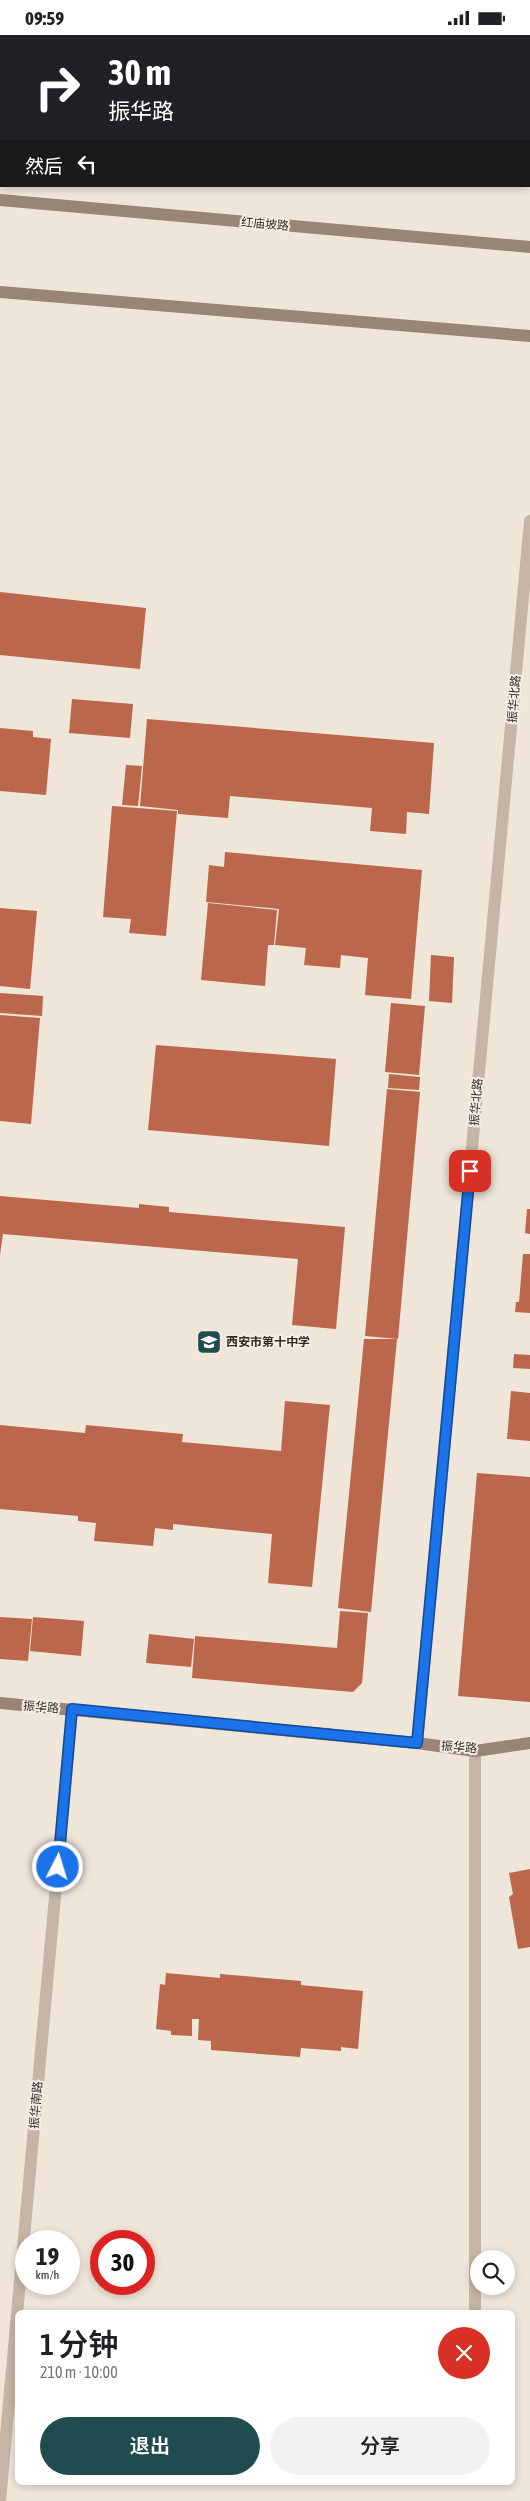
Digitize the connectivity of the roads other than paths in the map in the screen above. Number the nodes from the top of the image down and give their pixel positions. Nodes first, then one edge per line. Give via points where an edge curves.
1 (0, 201) edge
2 (530, 247) edge
3 (0, 292) edge
4 (530, 336) edge
5 (530, 521) edge
6 (0, 1703) edge
7 (72, 1709) junction
8 (417, 1743) junction
9 (530, 1743) edge
10 (475, 1751) junction
11 (17, 2310) edge
12 (475, 2310) edge
13 (15, 2336) edge
14 (0, 2501) edge

1 - 2 main road, 红庙坡路
3 - 4 main road
5 - 8 street, 振华北路
6 - 7 main road, 振华路
7 - 8 main road, 振华路
7 - 11 street, 振华南路
8 - 10 main road, 振华路
9 - 10 main road, 振华路
10 - 12 street
13 - 14 street, 振华南路

